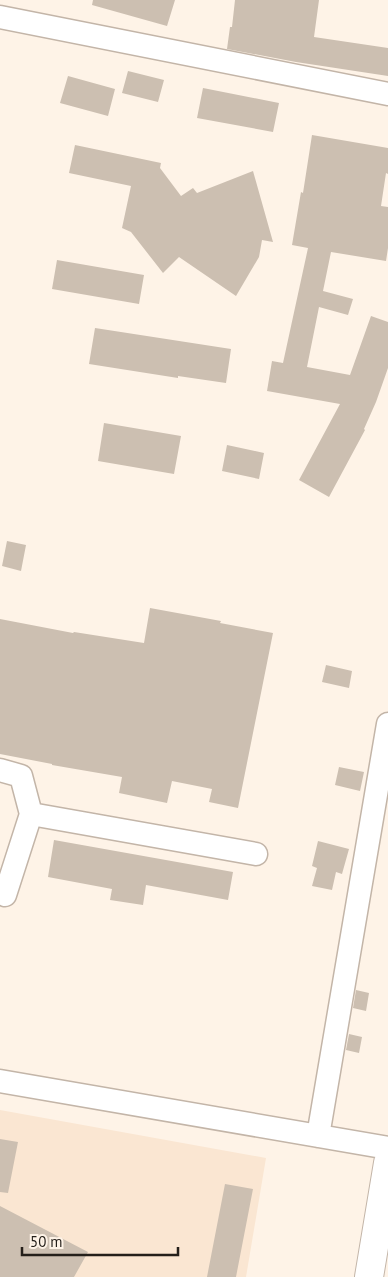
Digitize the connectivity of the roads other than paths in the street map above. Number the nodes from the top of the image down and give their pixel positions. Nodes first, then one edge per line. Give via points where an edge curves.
1 (0, 17) edge
2 (388, 94) edge
3 (388, 724) edge
4 (0, 770) edge
5 (31, 814) junction
6 (256, 854) dead end
7 (5, 895) dead end
8 (0, 1081) edge
9 (318, 1136) junction
10 (388, 1148) edge
11 (388, 1164) edge
12 (369, 1277) edge

1 - 2 street
3 - 9 street
4 - 5 street via 21,776
5 - 6 street
5 - 7 street
8 - 9 street
9 - 10 street
11 - 12 main road

